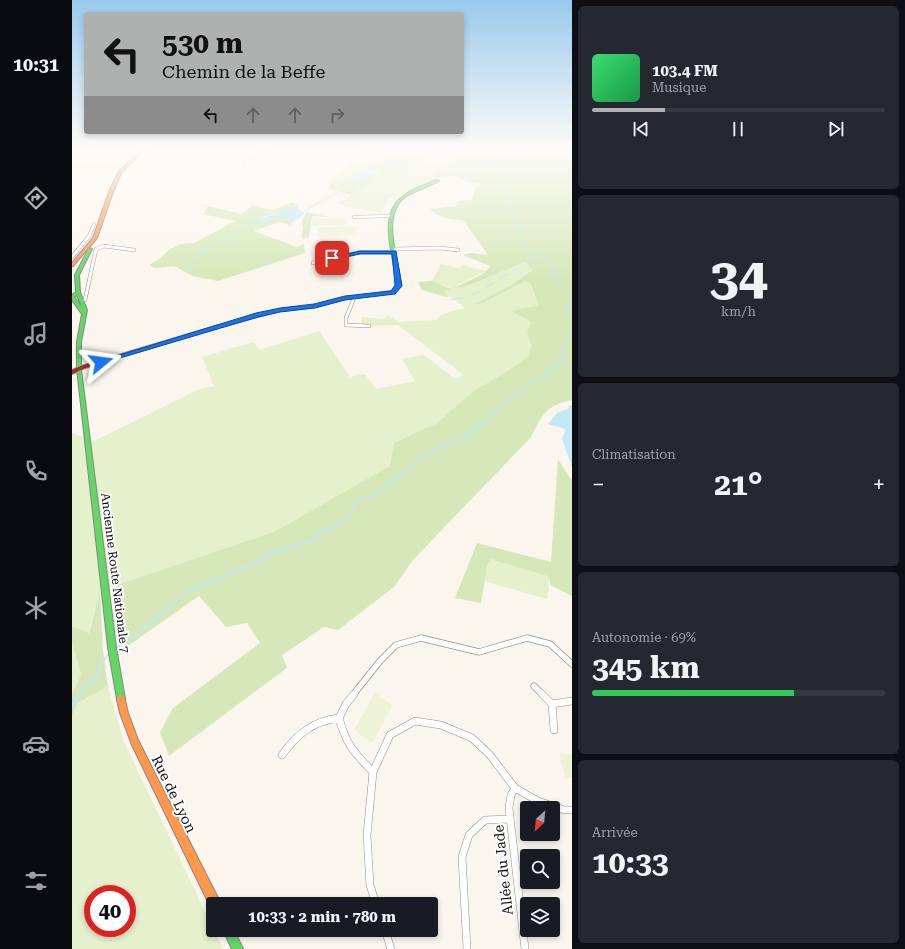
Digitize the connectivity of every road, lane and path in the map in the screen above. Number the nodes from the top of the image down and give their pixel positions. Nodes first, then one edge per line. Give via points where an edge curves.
1 (112, 192) edge
2 (414, 192) edge
3 (390, 216) junction
4 (354, 217) dead end
5 (94, 224) dead end
6 (100, 225) junction
7 (134, 250) dead end
8 (458, 250) dead end
9 (394, 251) junction
10 (72, 263) edge
11 (313, 263) dead end
12 (88, 288) junction
13 (78, 292) junction
14 (354, 298) junction
15 (85, 300) dead end
16 (369, 326) dead end
17 (79, 369) junction
18 (72, 372) edge
19 (572, 664) edge
20 (534, 686) dead end
21 (120, 692) joint
22 (572, 701) edge
23 (552, 704) junction
24 (339, 718) junction
25 (554, 730) dead end
26 (282, 755) dead end
27 (373, 772) junction
28 (515, 788) junction
29 (572, 810) edge
30 (510, 819) junction
31 (212, 897) edge
32 (374, 897) edge
33 (232, 937) edge
34 (387, 937) edge
35 (238, 949) edge
36 (391, 949) edge
37 (467, 949) edge
38 (524, 949) edge

1 - 6 street
2 - 3 street via 399,200
3 - 4 street
3 - 9 street
5 - 10 street
6 - 10 street via 90,245
6 - 13 street, Ancienne Route Nationale 7 via 97,237 76,275
7 - 12 street via 104,246 94,251
8 - 9 street via 440,248
9 - 11 street via 356,253
9 - 14 street via 398,282 396,291
12 - 13 street
12 - 15 street
13 - 17 street, Ancienne Route Nationale 7 via 85,307 79,342
14 - 16 street via 346,325
14 - 17 street via 256,315
17 - 18 street
17 - 21 street, Ancienne Route Nationale 7 via 113,655
19 - 24 street via 550,644 527,638 479,652 421,638 396,645 346,704
20 - 23 street
21 - 31 street, Rue de Lyon via 124,713 135,742
22 - 23 street
23 - 25 street
24 - 26 street via 326,718 311,724 294,738
24 - 27 street via 344,737
27 - 28 street via 390,735 415,721 442,725 472,738 490,755
27 - 32 street via 366,835 370,885
28 - 29 street via 538,801 564,810
28 - 30 street, Allée du Jade via 511,795
30 - 37 street via 485,820 469,835 462,857
30 - 38 street, Allée du Jade
33 - 35 street
34 - 36 street

